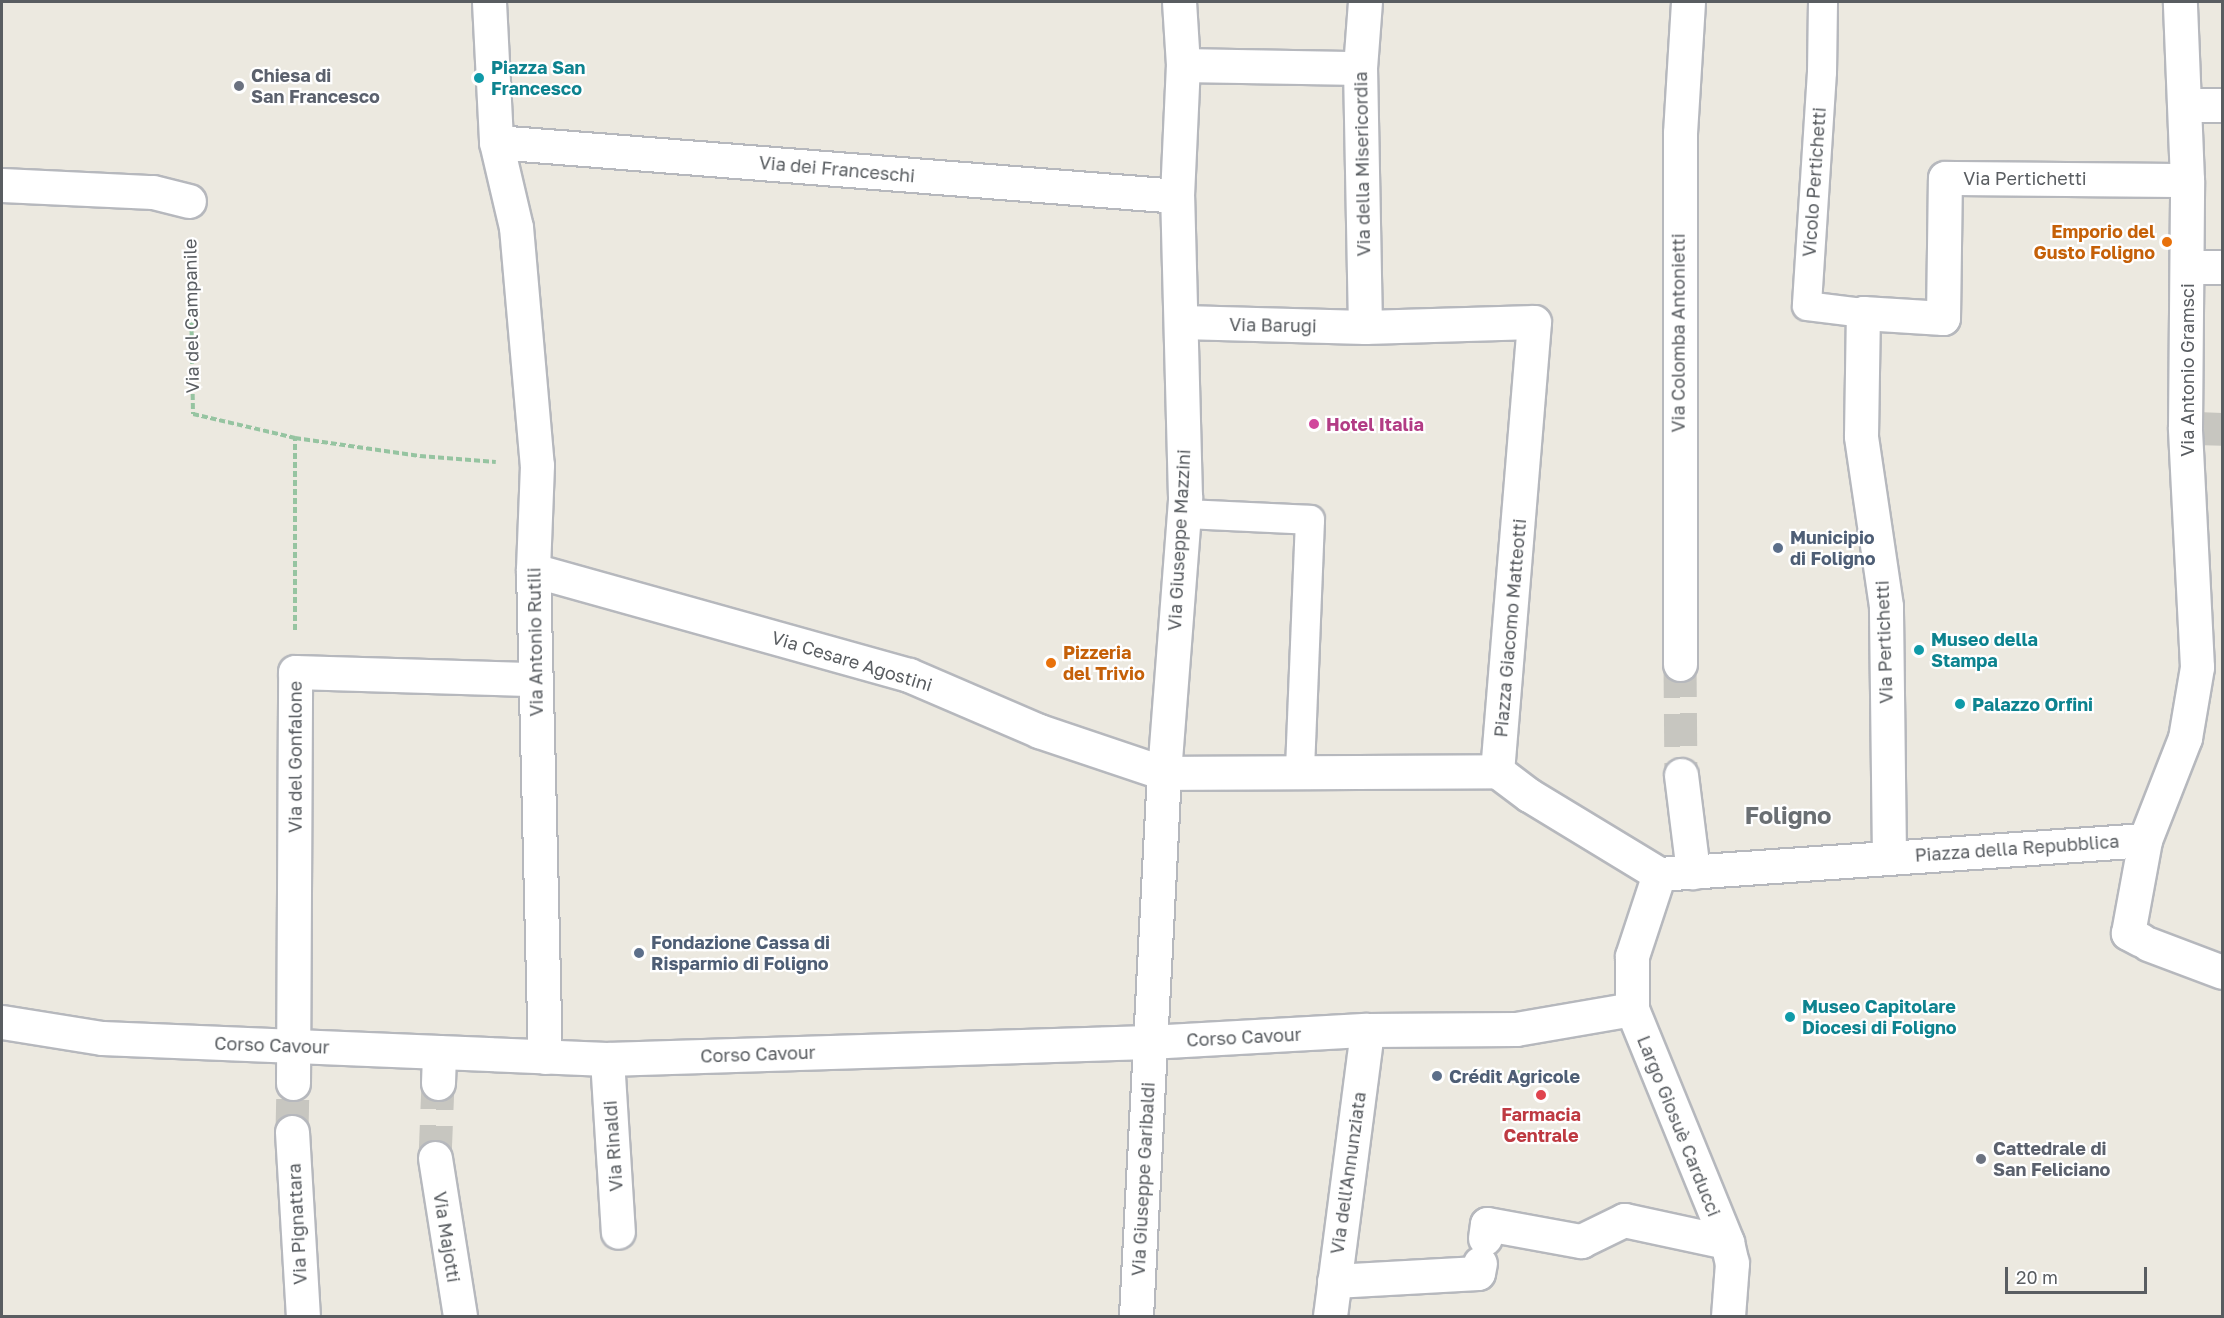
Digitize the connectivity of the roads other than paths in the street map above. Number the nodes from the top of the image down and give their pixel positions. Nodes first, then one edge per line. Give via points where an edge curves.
1 (489, 2) edge
2 (1179, 2) edge
3 (1365, 2) edge
4 (1688, 2) edge
5 (1823, 2) edge
6 (2180, 2) edge
7 (1183, 65) junction
8 (1360, 68) junction
9 (2186, 105) junction
10 (2223, 105) edge
11 (496, 142) junction
12 (2187, 180) junction
13 (2, 185) edge
14 (1177, 196) junction
15 (189, 201) road end
16 (2187, 267) junction
17 (2223, 267) edge
18 (1863, 313) junction
19 (1182, 322) junction
20 (1365, 327) junction
21 (1184, 514) junction
22 (533, 570) junction
23 (1680, 664) tunnel mouth
24 (536, 679) junction
25 (2185, 738) joint
26 (1497, 771) junction
27 (1300, 772) junction
28 (1164, 773) junction
29 (1682, 783) tunnel mouth
30 (1887, 786) joint
31 (2145, 840) junction
32 (1889, 857) junction
33 (1692, 872) junction
34 (1659, 874) junction
35 (2223, 972) edge
36 (1632, 1009) junction
37 (2, 1022) edge
38 (1367, 1030) junction
39 (1149, 1042) junction
40 (293, 1046) junction
41 (545, 1057) junction
42 (607, 1059) junction
43 (292, 1083) tunnel mouth
44 (292, 1132) tunnel mouth
45 (435, 1158) tunnel mouth
46 (618, 1232) dead end
47 (1729, 1253) junction
48 (1334, 1281) junction
49 (303, 1317) edge
50 (460, 1317) edge
51 (1136, 1317) edge
52 (1330, 1317) edge
53 (1728, 1317) edge

1 - 11 street
2 - 7 street, Via Giuseppe Mazzini
3 - 8 street, Via della Misericordia
4 - 23 street, Via Colomba Antonietti via 1680,133
5 - 18 lane, Vicolo Pertichetti via 1807,306
6 - 9 street, Via Antonio Gramsci
7 - 8 street
7 - 14 street, Via Giuseppe Mazzini
8 - 20 street, Via della Misericordia
9 - 10 street
9 - 12 street, Via Antonio Gramsci
11 - 14 street, Via dei Franceschi
11 - 22 street, Via Antonio Rutili via 516,227 537,465
12 - 16 street, Via Antonio Gramsci
12 - 18 street, Via Pertichetti via 1945,178 1943,318
13 - 15 street via 153,192
14 - 19 street, Via Giuseppe Mazzini
16 - 17 street
16 - 25 street, Via Antonio Gramsci via 2197,667
18 - 30 street, Via Pertichetti via 1861,436 1886,606
19 - 20 street, Via Barugi
19 - 21 street, Via Giuseppe Mazzini
20 - 26 street, Piazza Giacomo Matteotti via 1534,322
21 - 27 lane via 1310,520
21 - 28 street, Via Giuseppe Mazzini
22 - 24 street, Via Antonio Rutili
22 - 28 street, Via Cesare Agostini via 909,675 1038,731
24 - 40 street, Via del Gonfalone via 295,672
24 - 41 street, Via Antonio Rutili
25 - 31 street, Piazza della Repubblica
26 - 27 street
26 - 34 street via 1529,795
27 - 28 street
28 - 39 street, Via Giuseppe Mazzini
29 - 33 street
30 - 32 street, Piazza della Repubblica
31 - 32 street, Piazza della Repubblica
31 - 35 street, Piazza della Repubblica via 2139,939
32 - 33 street, Piazza della Repubblica
33 - 34 street, Piazza della Repubblica
34 - 36 street, Largo Giosuè Carducci via 1632,956
36 - 38 street, Corso Cavour via 1516,1029
36 - 47 street, Largo Giosuè Carducci
37 - 40 street, Corso Cavour via 102,1038
38 - 39 street, Corso Cavour
38 - 48 street, Via dell'Annunziata
39 - 42 street, Corso Cavour
39 - 51 street, Via Giuseppe Garibaldi
40 - 41 street, Corso Cavour via 438,1068
40 - 43 street
41 - 42 street, Corso Cavour
42 - 46 street, Via Rinaldi
44 - 49 street, Via Pignattara
45 - 50 street, Via Majotti
47 - 48 street, Largo Giosuè Carducci via 1624,1221 1581,1241 1487,1224 1478,1273
47 - 53 street
48 - 52 street, Via dell'Annunziata

